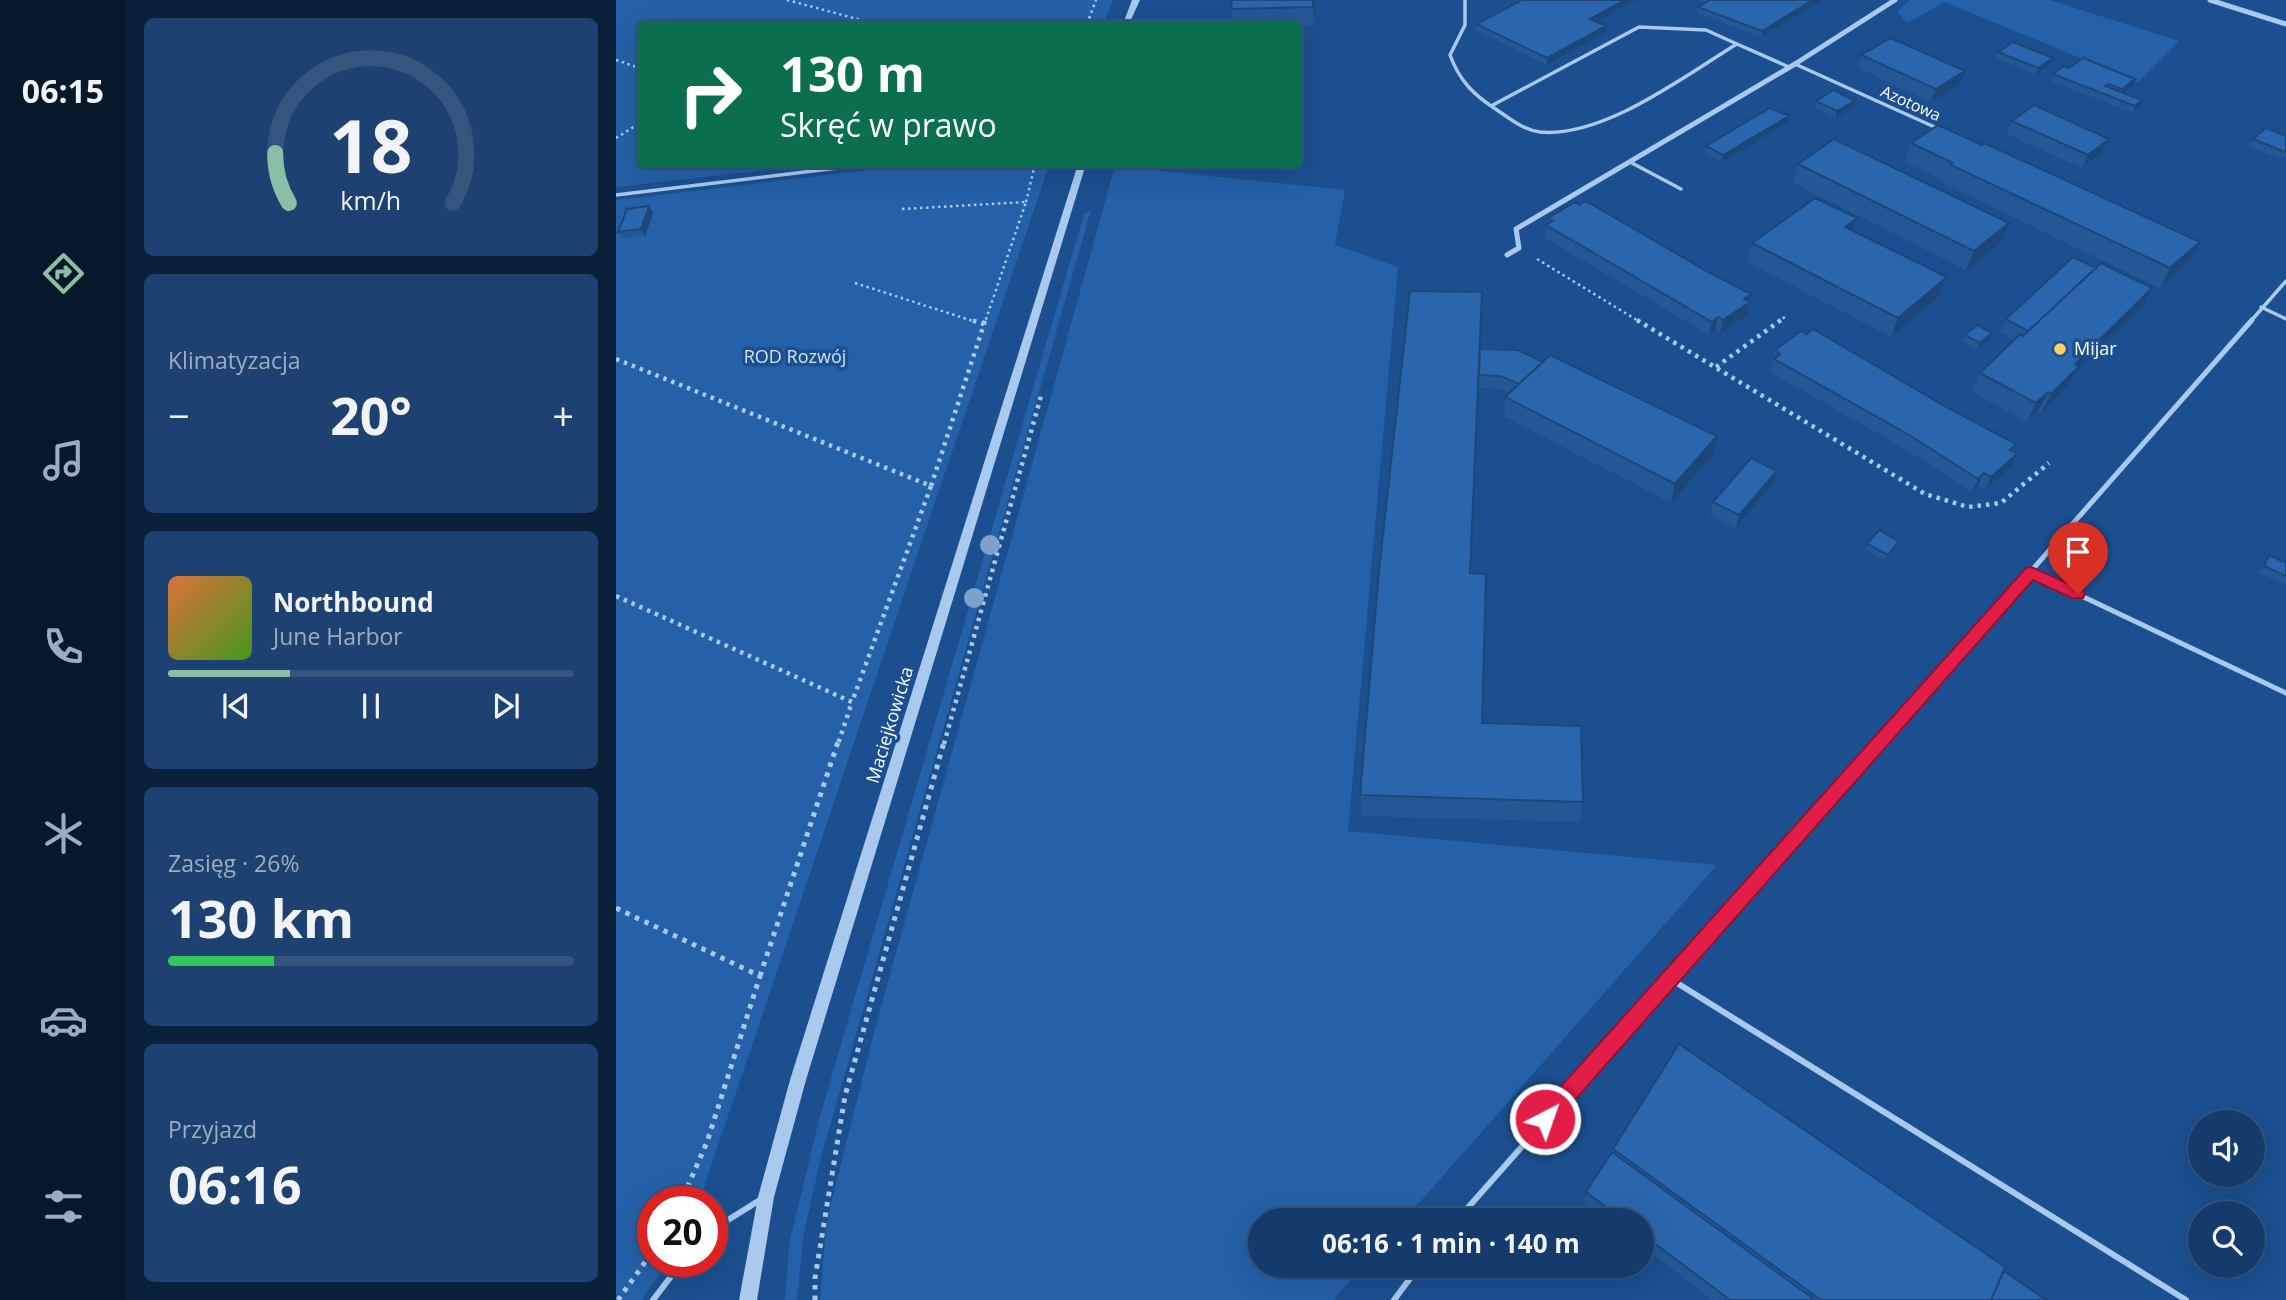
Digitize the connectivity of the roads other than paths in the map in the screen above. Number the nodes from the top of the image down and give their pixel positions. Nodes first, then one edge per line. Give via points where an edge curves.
1 (1136, 0) edge
2 (1465, 0) edge
3 (1895, 0) edge
4 (2210, 0) edge
5 (1127, 21) edge
6 (2286, 24) edge
7 (1737, 44) junction
8 (1792, 66) junction
9 (1491, 106) junction
10 (1943, 131) edge
11 (1630, 162) junction
12 (837, 168) edge
13 (1081, 168) edge
14 (1681, 189) dead end
15 (616, 195) edge
16 (1507, 255) dead end
17 (2286, 281) edge
18 (2261, 307) junction
19 (2286, 319) edge
20 (2031, 572) junction
21 (2286, 693) edge
22 (1669, 978) junction
23 (766, 1197) junction
24 (1468, 1208) edge
25 (728, 1220) edge
26 (671, 1277) edge
27 (1410, 1278) edge
28 (653, 1300) edge
29 (748, 1300) edge
30 (1394, 1300) edge
31 (2186, 1300) edge

1 - 5 street
2 - 9 lane via 1465,25 1450,55 1460,82
3 - 8 street
4 - 6 street
7 - 8 lane, Azotowa
7 - 9 lane, Azotowa via 1706,30 1639,27
7 - 9 lane via 1615,115 1557,133 1537,132
8 - 10 lane, Azotowa
8 - 11 street
11 - 14 lane
11 - 16 street via 1516,229 1519,248
12 - 15 lane
13 - 23 street, Maciejkowicka via 798,1080
17 - 18 lane
18 - 19 lane
18 - 20 lane
20 - 21 lane
20 - 22 lane
22 - 24 lane
22 - 31 lane
23 - 25 lane
23 - 29 street, Maciejkowicka
26 - 28 lane
27 - 30 lane

